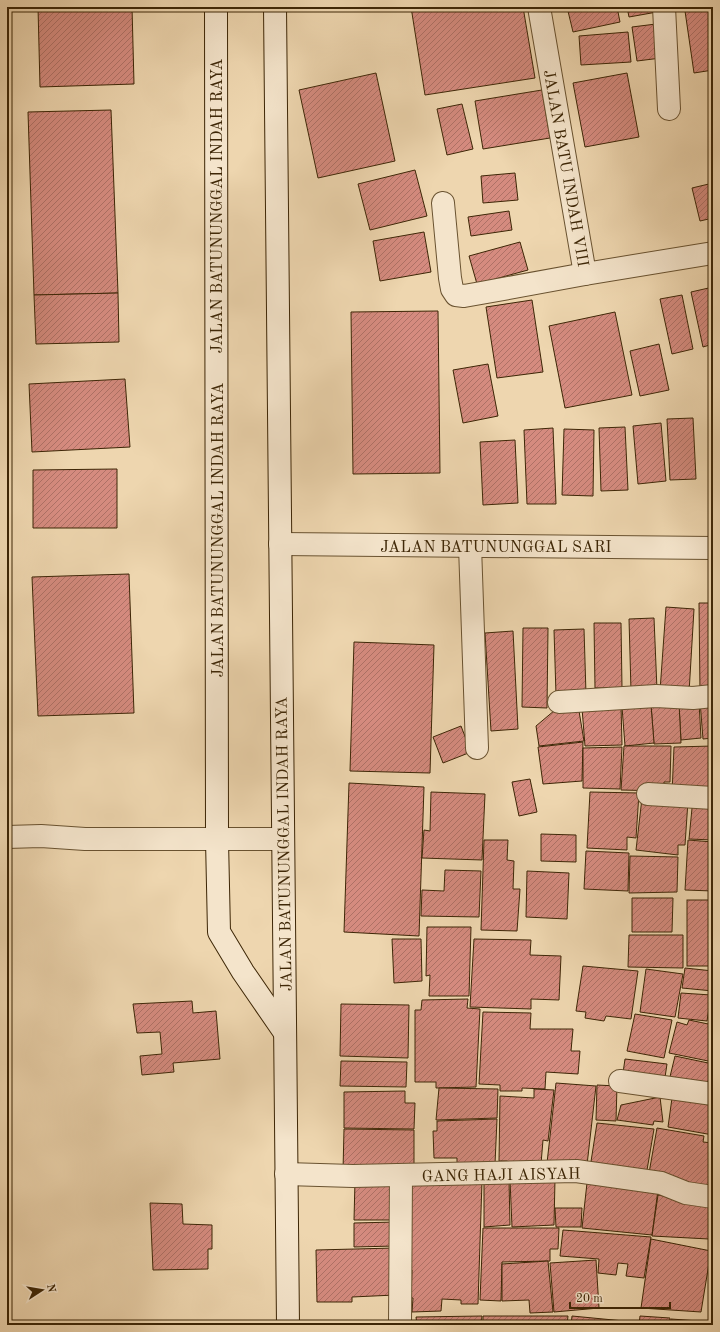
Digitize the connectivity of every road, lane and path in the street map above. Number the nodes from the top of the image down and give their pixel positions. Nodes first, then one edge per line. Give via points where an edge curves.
1 (216, 7) edge
2 (275, 7) edge
3 (539, 7) edge
4 (664, 7) edge
5 (669, 109) dead end
6 (443, 203) dead end
7 (713, 252) edge
8 (585, 274) junction
9 (280, 544) junction
10 (470, 546) junction
11 (713, 548) edge
12 (713, 696) edge
13 (559, 702) dead end
14 (477, 748) dead end
15 (648, 794) dead end
16 (713, 798) edge
17 (7, 837) edge
18 (283, 839) junction
19 (217, 840) junction
20 (284, 1033) junction
21 (620, 1080) dead end
22 (713, 1094) edge
23 (286, 1174) junction
24 (401, 1175) junction
25 (713, 1197) edge
26 (288, 1325) edge
27 (400, 1325) edge

1 - 19 street, JALAN BATUNUNGGAL INDAH RAYA
2 - 9 street, JALAN BATUNUNGGAL INDAH RAYA
3 - 8 street, JALAN BATU INDAH VIII
4 - 5 street
6 - 8 street via 450,278 456,295 464,296
7 - 8 street, JALAN BATU INDAH VIII
9 - 10 street, JALAN BATUNUNGGAL SARI
9 - 18 street, JALAN BATUNUNGGAL INDAH RAYA
10 - 11 street, JALAN BATUNUNGGAL SARI
10 - 14 street
12 - 13 street via 656,696
15 - 16 street
17 - 19 street
18 - 19 street
18 - 20 street, JALAN BATUNUNGGAL INDAH RAYA
19 - 20 street, JALAN BATUNUNGGAL INDAH RAYA via 219,932
20 - 23 street, JALAN BATUNUNGGAL INDAH RAYA
21 - 22 street
23 - 24 street, GANG HAJI AISYAH
23 - 26 street, JALAN BATUNUNGGAL INDAH RAYA
24 - 25 street, GANG HAJI AISYAH via 576,1171 661,1182 686,1193
24 - 27 street

